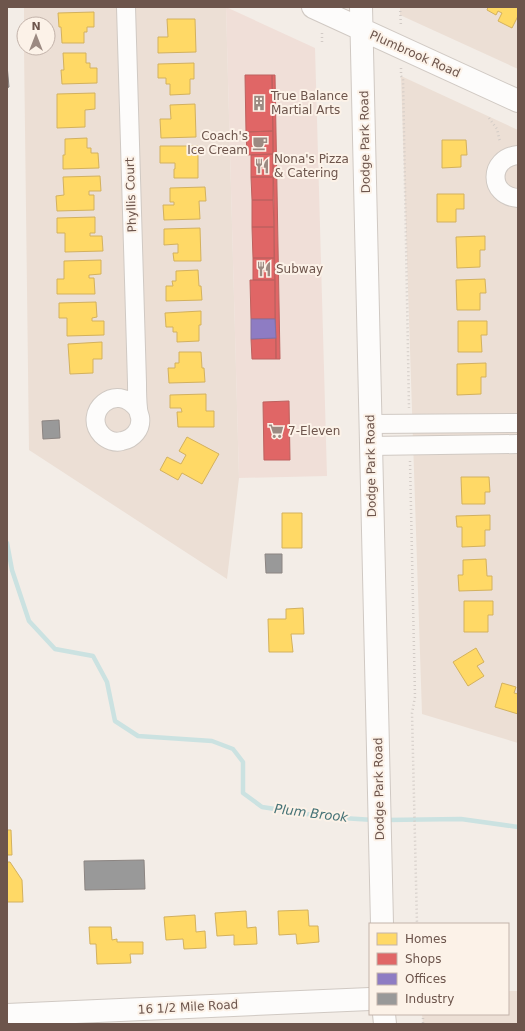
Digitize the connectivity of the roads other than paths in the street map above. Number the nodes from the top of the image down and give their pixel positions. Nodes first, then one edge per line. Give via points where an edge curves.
1 (126, 7) edge
2 (313, 7) edge
3 (361, 7) edge
4 (362, 30) junction
5 (518, 101) edge
6 (518, 155) edge
7 (512, 197) edge
8 (518, 209) edge
9 (137, 383) junction
10 (120, 398) junction
11 (138, 410) junction
12 (518, 423) edge
13 (370, 424) junction
14 (518, 444) edge
15 (370, 446) junction
16 (382, 923) edge
17 (369, 999) edge
18 (7, 1015) edge

1 - 9 street, Phyllis Court
2 - 4 street, Plumbrook Road
3 - 4 street, Dodge Park Road
4 - 5 street, Plumbrook Road
4 - 13 street, Dodge Park Road
6 - 7 street via 505,159 496,170 500,190
7 - 8 street
9 - 10 street, Phyllis Court via 130,392
9 - 11 street, Phyllis Court
10 - 11 street via 134,404
10 - 11 street, Phyllis Court via 106,401 97,412 97,426 105,438 118,442 132,437 140,425
12 - 13 street
13 - 15 street, Dodge Park Road
14 - 15 street
15 - 16 street, Dodge Park Road
17 - 18 street, 16 1/2 Mile Road

